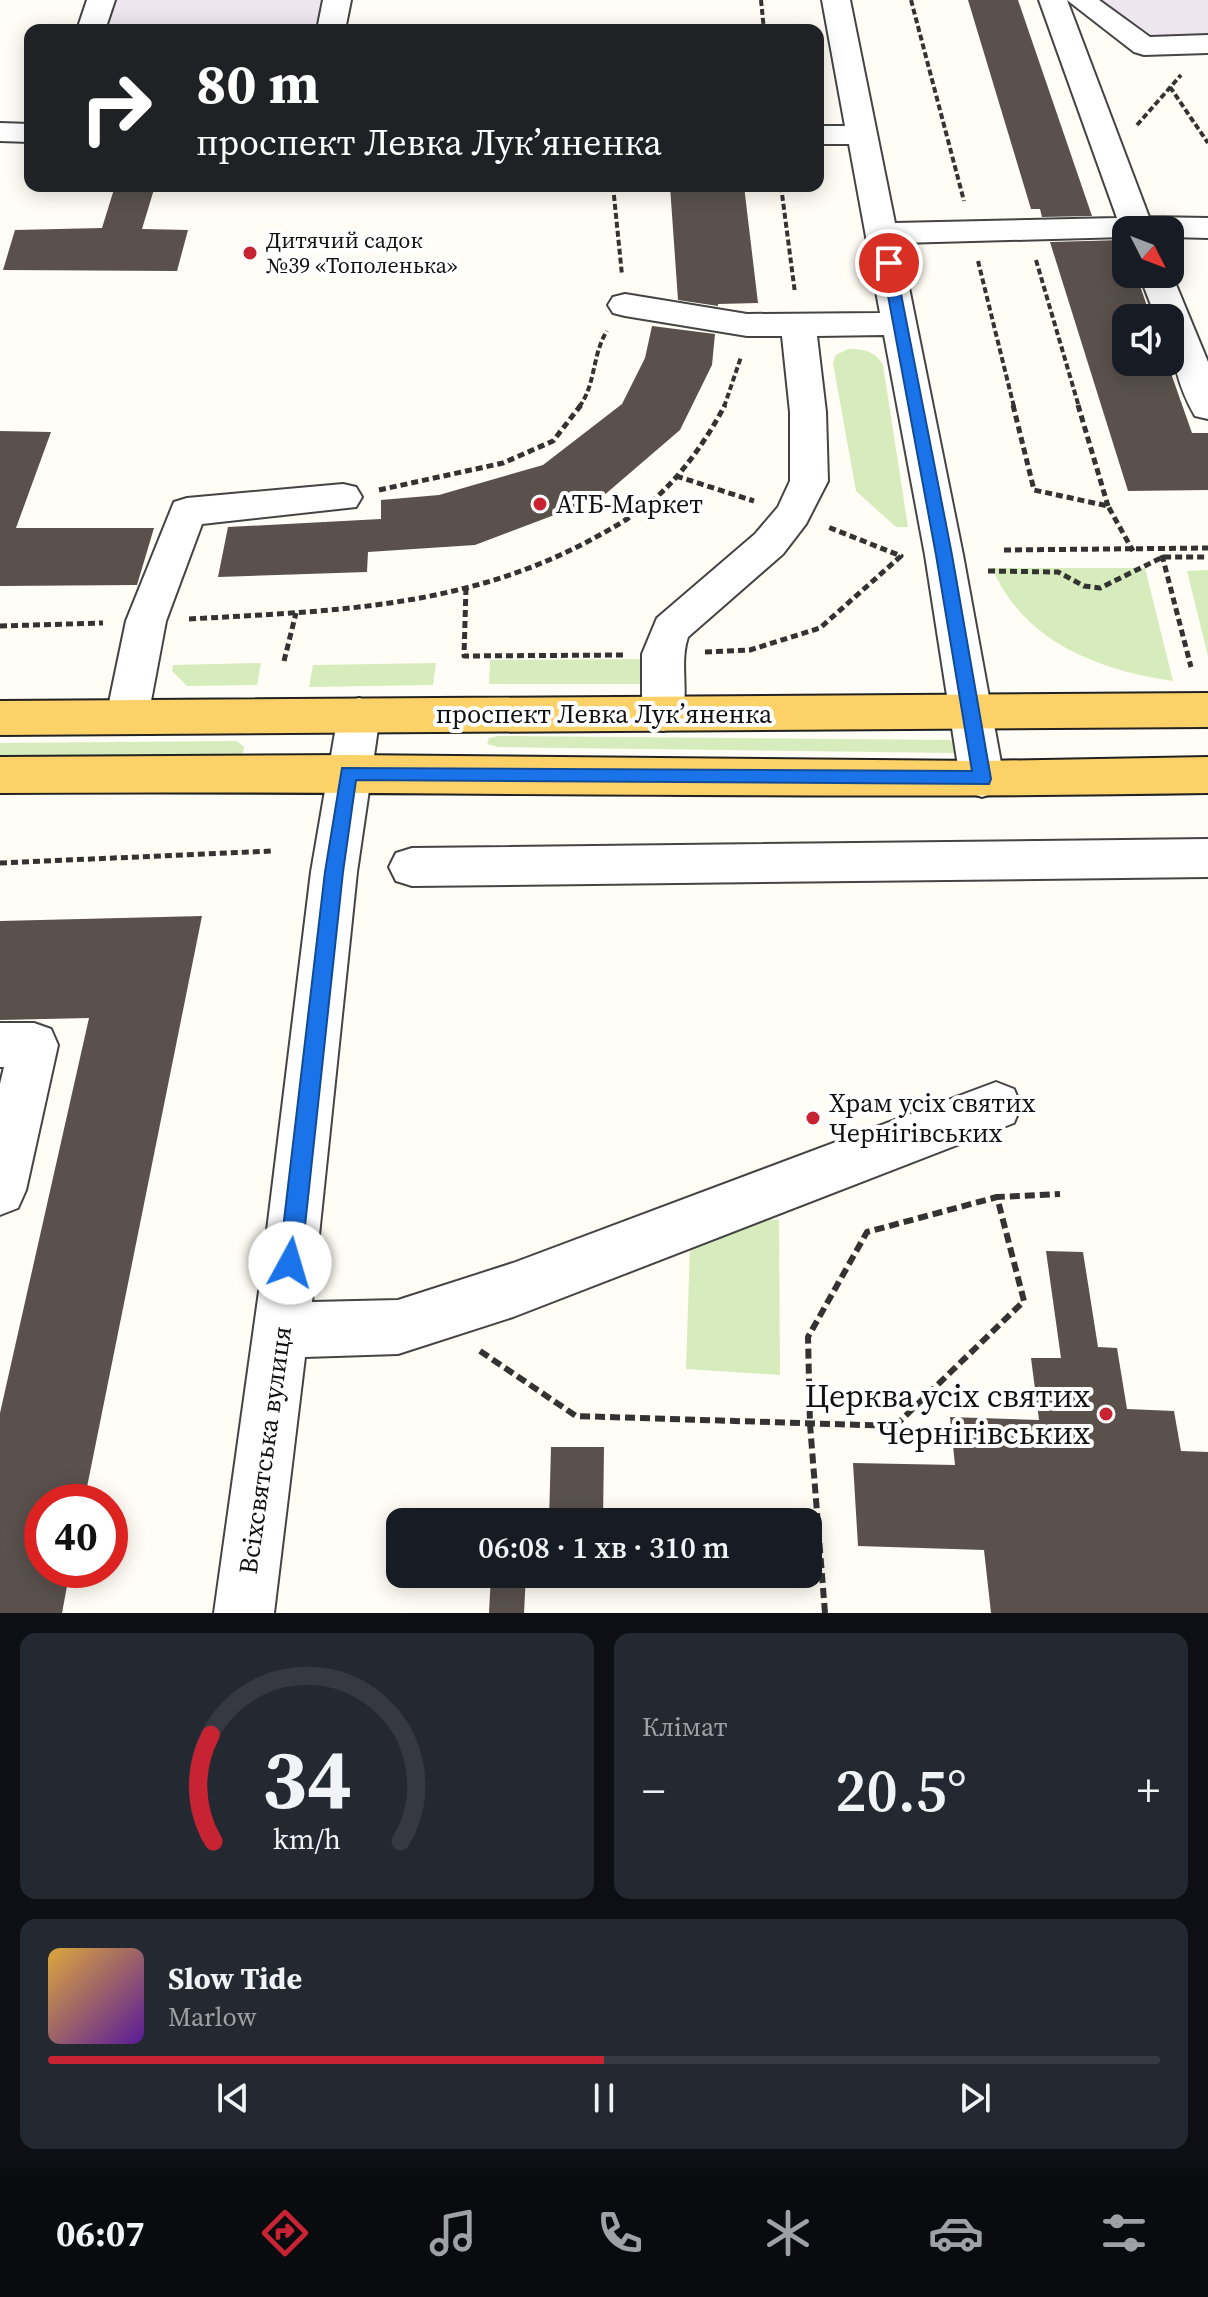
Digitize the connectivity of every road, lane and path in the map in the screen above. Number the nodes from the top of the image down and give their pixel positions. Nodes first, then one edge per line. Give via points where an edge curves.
1 (101, 0) edge
2 (337, 0) edge
3 (761, 0) edge
4 (836, 0) edge
5 (911, 0) edge
6 (1053, 0) edge
7 (1081, 0) edge
8 (93, 24) edge
9 (332, 24) edge
10 (763, 24) edge
11 (1208, 44) edge
12 (832, 61) edge
13 (1170, 87) junction
14 (0, 132) edge
15 (24, 133) edge
16 (824, 135) edge
17 (860, 135) junction
18 (1208, 143) edge
19 (1110, 155) junction
20 (614, 192) edge
21 (782, 192) edge
22 (1133, 216) edge
23 (1026, 228) junction
24 (1112, 228) edge
25 (1184, 228) edge
26 (1208, 228) edge
27 (884, 233) junction
28 (974, 244) junction
29 (1161, 288) edge
30 (625, 305) junction
31 (898, 324) junction
32 (747, 325) junction
33 (798, 325) junction
34 (1208, 407) edge
35 (343, 497) joint
36 (1108, 506) junction
37 (1208, 548) edge
38 (1161, 549) junction
39 (1004, 550) dead end
40 (1133, 551) junction
41 (1163, 557) junction
42 (1208, 557) edge
43 (946, 571) junction
44 (466, 588) junction
45 (296, 613) junction
46 (146, 621) junction
47 (0, 626) edge
48 (464, 656) dead end
49 (284, 661) dead end
50 (1191, 667) dead end
51 (1208, 710) edge
52 (663, 714) junction
53 (970, 714) junction
54 (359, 715) junction
55 (127, 717) junction
56 (0, 718) edge
57 (349, 773) junction
58 (0, 775) edge
59 (1208, 775) edge
60 (982, 779) junction
61 (273, 851) dead end
62 (1208, 858) edge
63 (0, 863) edge
64 (412, 867) dead end
65 (0, 1045) edge
66 (996, 1106) dead end
67 (0, 1190) edge
68 (1060, 1194) dead end
69 (997, 1197) junction
70 (430, 1317) junction
71 (281, 1330) junction
72 (810, 1424) junction
73 (244, 1613) edge
74 (825, 1613) edge

1 - 8 street
2 - 9 street
3 - 10 path
4 - 12 street
5 - 28 path
6 - 19 street
7 - 11 street via 1144,46
11 - 13 path
12 - 17 street
13 - 18 path
13 - 19 path
14 - 15 street
16 - 17 street
17 - 27 street
19 - 22 street
20 - 30 path
21 - 32 path via 799,313
23 - 24 street
23 - 28 street
23 - 36 path
25 - 26 street
27 - 28 street
27 - 31 street
28 - 36 path via 1034,490
29 - 34 street
30 - 32 street
30 - 35 path via 600,342 586,398 553,441 503,463
31 - 33 street
31 - 43 street
32 - 33 street
32 - 44 path via 730,394 687,463 650,503 573,548 514,575
33 - 52 street via 809,481 793,514 769,544 671,629 662,654
35 - 46 street via 187,512
36 - 40 path
37 - 38 path
38 - 40 path
38 - 41 path
39 - 40 path
41 - 42 path
41 - 43 path via 1100,588 1058,572
41 - 50 path
43 - 53 street
44 - 45 path via 426,599
44 - 48 path
45 - 46 path
45 - 49 path
46 - 47 path
46 - 55 street
51 - 53 main road, проспект Левка Лукʼяненка
52 - 53 main road, проспект Левка Лукʼяненка
52 - 54 main road, проспект Левка Лукʼяненка
53 - 60 street
54 - 55 main road, проспект Левка Лукʼяненка
54 - 57 street, Всіхсвятська вулиця
55 - 56 main road, проспект Левка Лукʼяненка
57 - 58 main road
57 - 60 main road
57 - 71 street, Всіхсвятська вулиця
59 - 60 main road
61 - 63 path
62 - 64 street via 1022,876
65 - 67 street via 34,1045
66 - 70 street
68 - 69 path
69 - 72 path via 867,1232 808,1337
69 - 72 path via 1024,1301 895,1426
70 - 71 street via 398,1327
70 - 72 path via 576,1416
71 - 73 street, Всіхсвятська вулиця
72 - 74 path

